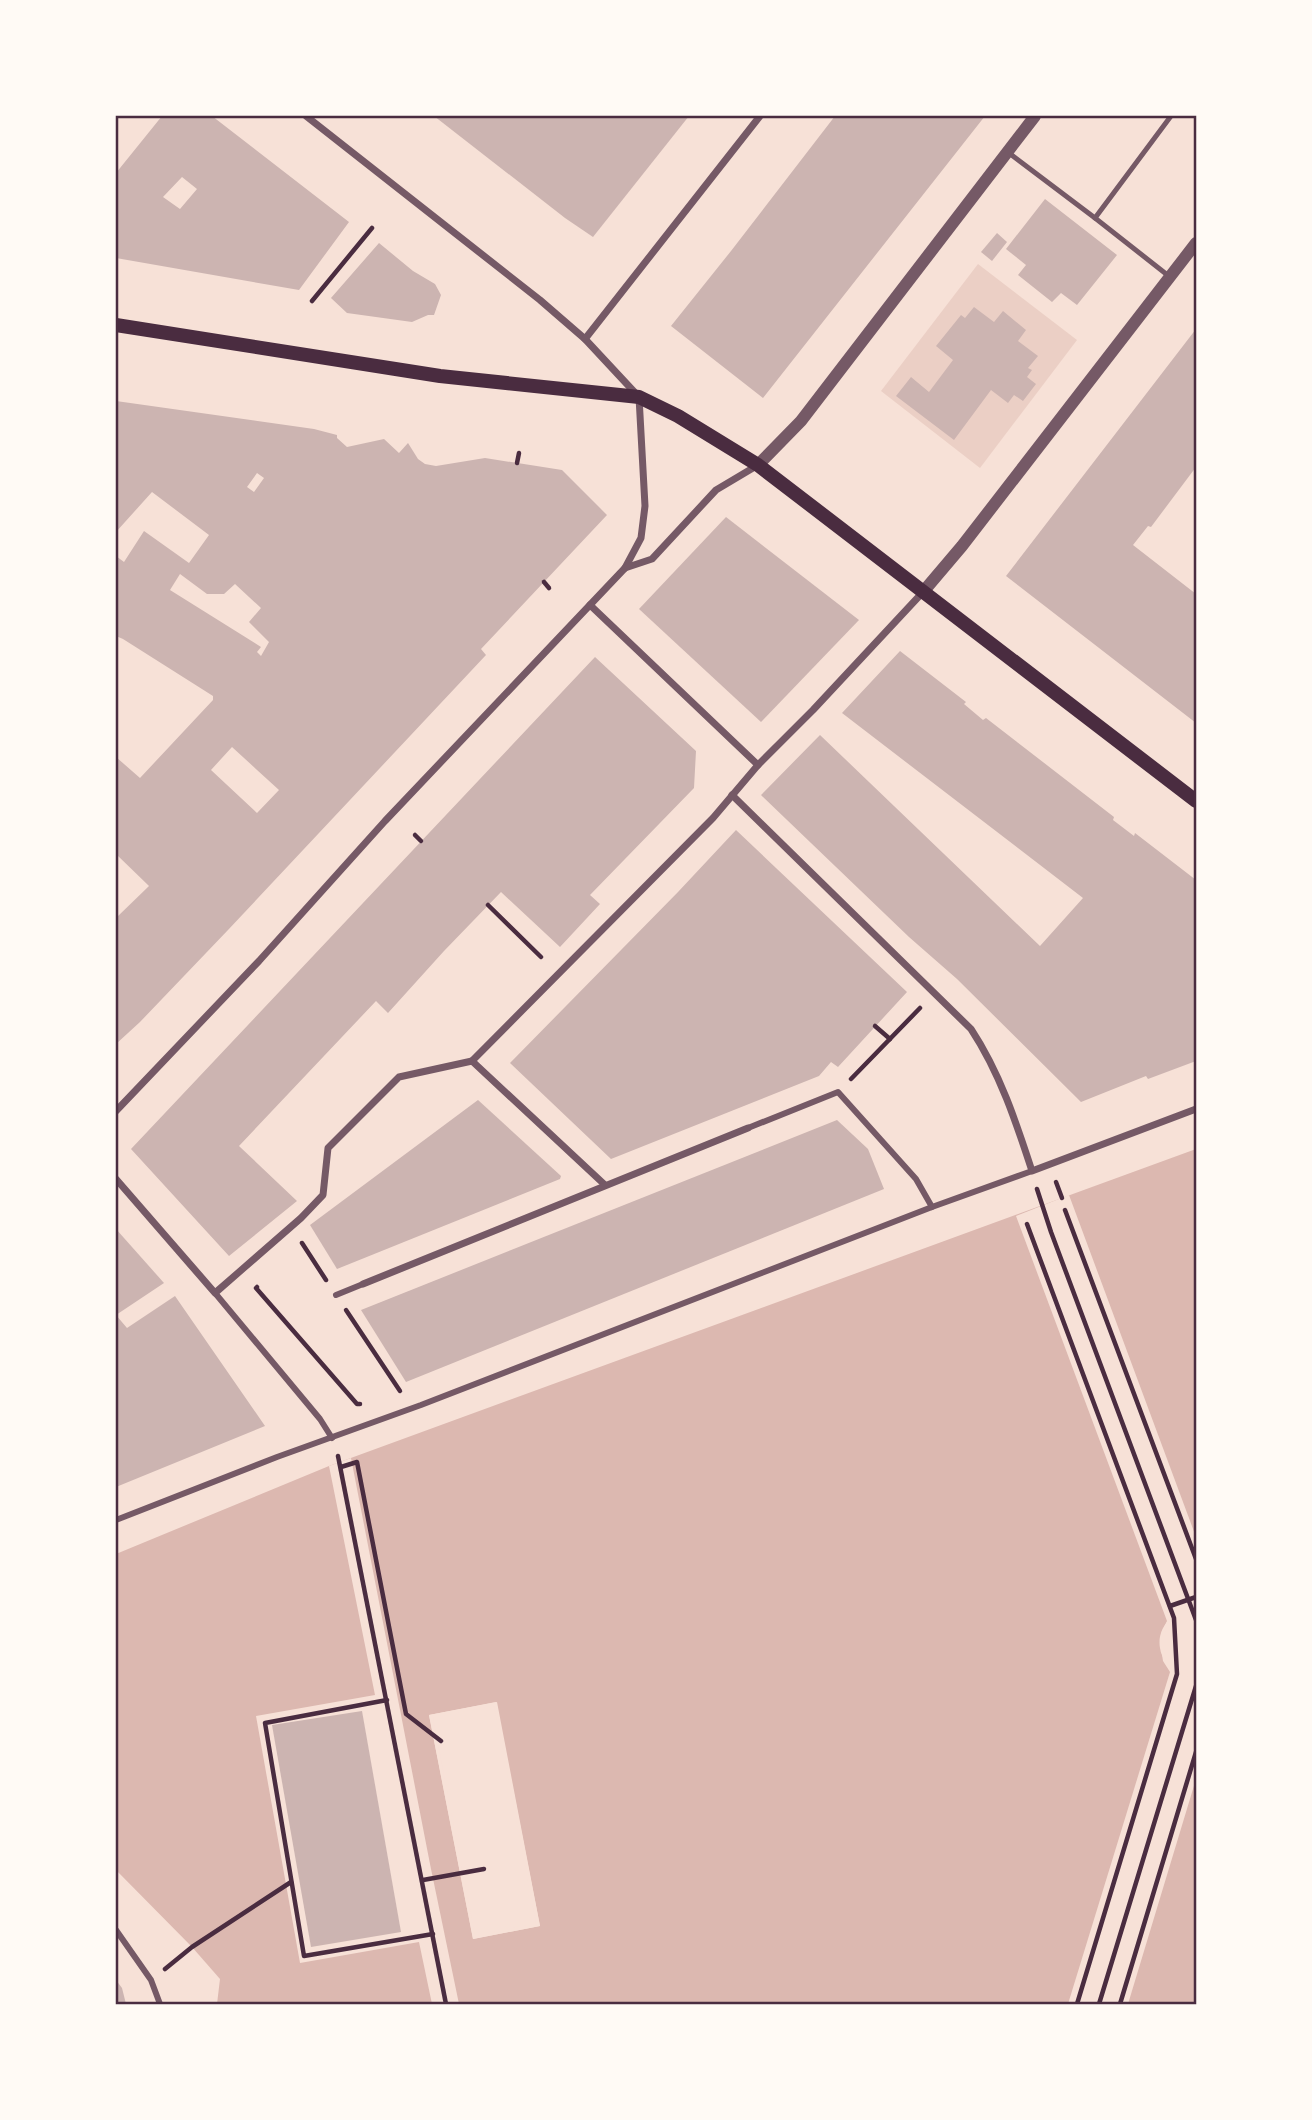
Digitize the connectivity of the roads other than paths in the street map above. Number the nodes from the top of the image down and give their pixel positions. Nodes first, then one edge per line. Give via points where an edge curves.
1 (306, 116) edge
2 (760, 116) edge
3 (1035, 116) edge
4 (1171, 116) edge
5 (1006, 152) junction
6 (1095, 218) junction
7 (1196, 243) edge
8 (1170, 277) junction
9 (116, 325) edge
10 (585, 339) junction
11 (639, 397) junction
12 (758, 465) junction
13 (625, 568) junction
14 (923, 592) junction
15 (590, 605) junction
16 (758, 765) junction
17 (732, 795) junction
18 (1196, 801) edge
19 (472, 1061) junction
20 (1196, 1109) edge
21 (116, 1111) edge
22 (748, 1128) joint
23 (1032, 1171) junction
24 (116, 1179) edge
25 (605, 1185) junction
26 (932, 1207) junction
27 (363, 1284) joint
28 (215, 1293) junction
29 (336, 1295) road end
30 (332, 1438) junction
31 (116, 1520) edge
32 (116, 1930) edge
33 (160, 2004) edge

1 - 10 street
2 - 10 street
3 - 5 street
4 - 6 lane
5 - 6 lane
5 - 12 street via 801,421
6 - 8 lane
7 - 8 street
8 - 14 street
9 - 11 main road via 440,376
10 - 11 street
11 - 12 main road
11 - 13 street via 645,506 640,538
12 - 13 street via 716,490 652,559
12 - 14 main road
13 - 15 street
14 - 16 street
14 - 18 main road
15 - 16 street
15 - 21 street
16 - 17 street
17 - 19 street
17 - 23 street via 971,1029 997,1074
19 - 25 street
19 - 28 street via 400,1077 327,1148 323,1195
20 - 23 street
22 - 25 street
22 - 26 street via 838,1092 916,1180
23 - 26 street
24 - 28 street
25 - 27 street
26 - 30 street
27 - 29 street
28 - 30 street
30 - 31 street
32 - 33 street via 151,1980

